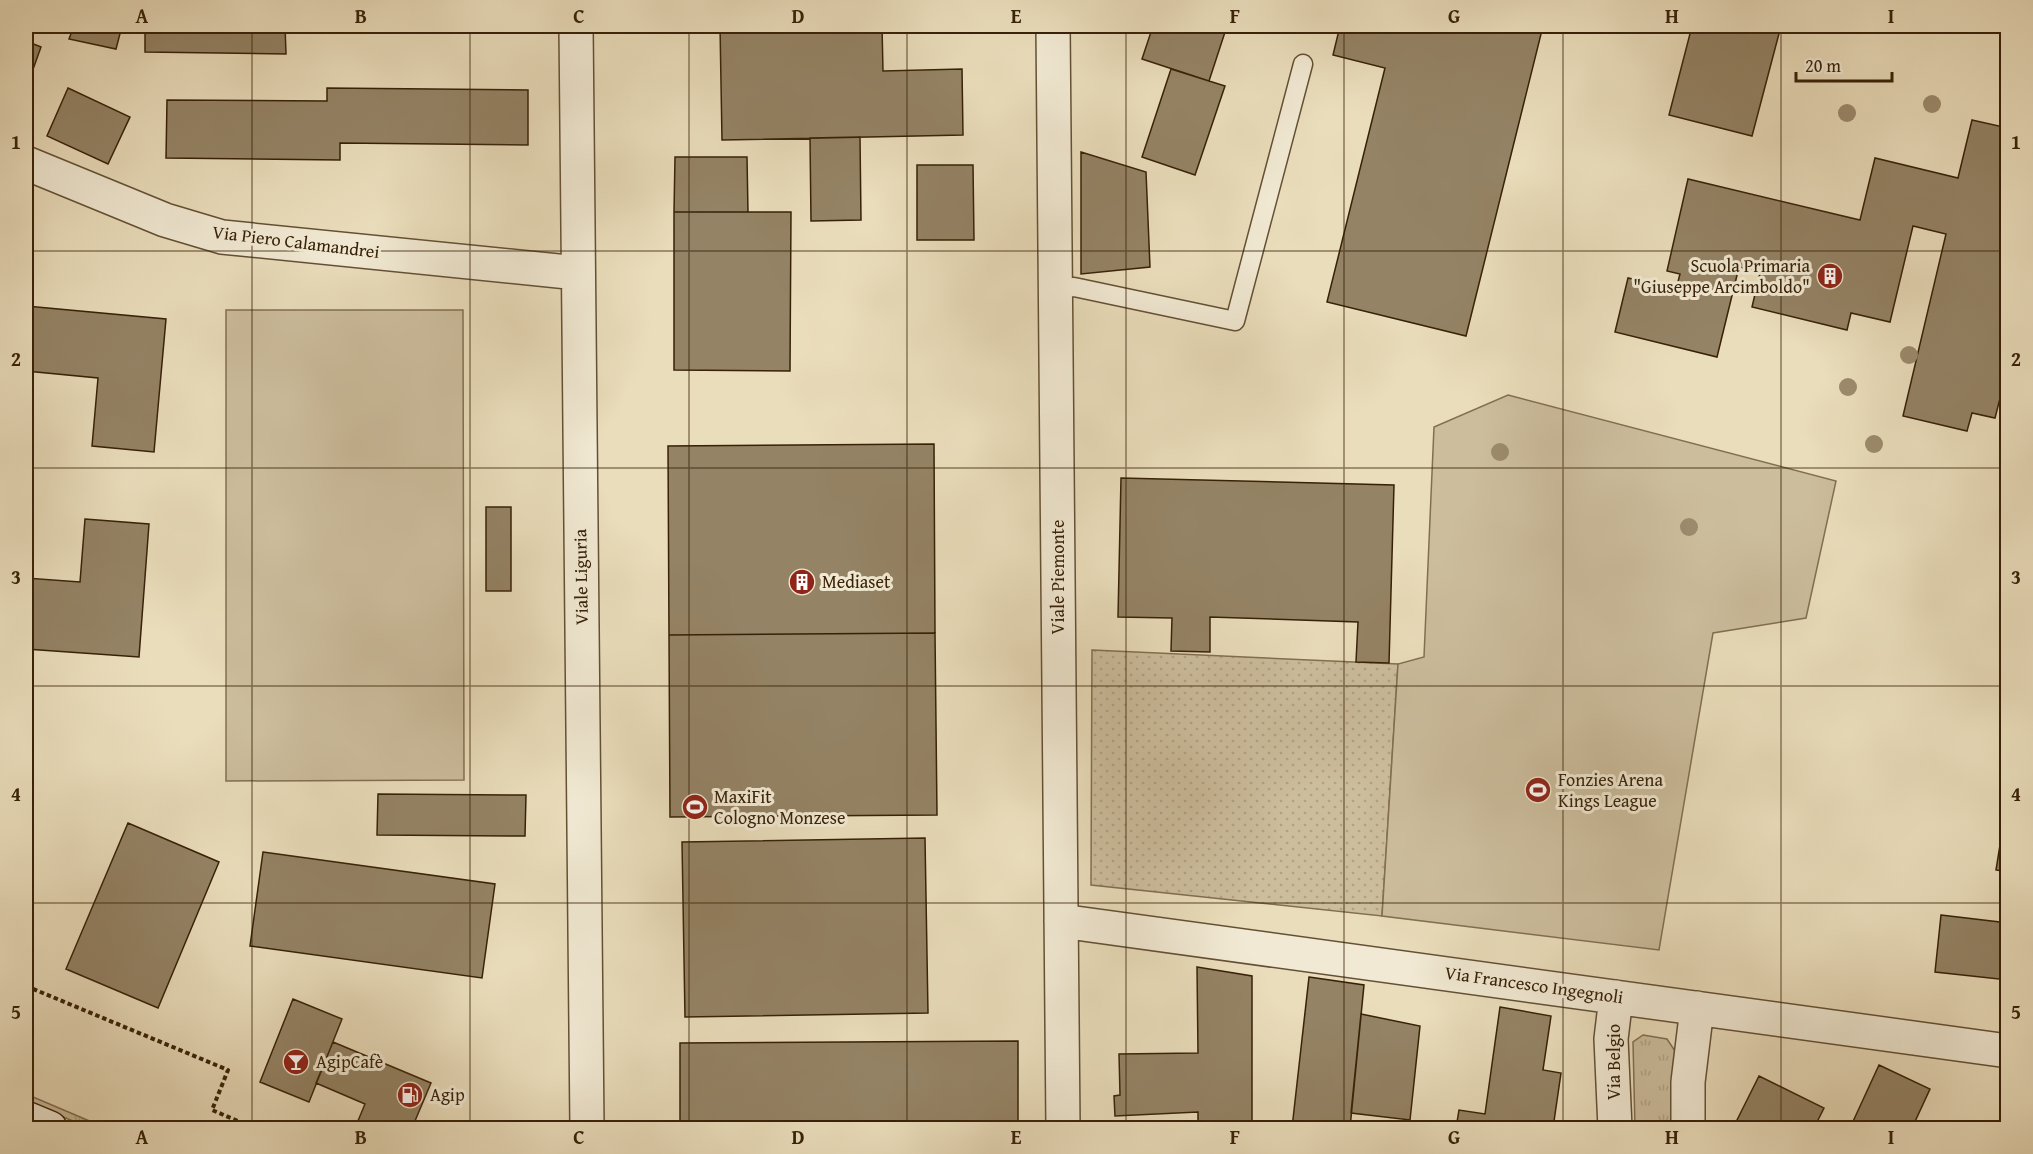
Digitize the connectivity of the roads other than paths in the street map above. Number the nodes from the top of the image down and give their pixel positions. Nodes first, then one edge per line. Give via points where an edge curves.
1 (576, 26) edge
2 (1053, 26) edge
3 (1303, 64) dead end
4 (26, 163) edge
5 (578, 273) junction
6 (1056, 288) junction
7 (1061, 921) junction
8 (1616, 997) junction
9 (1697, 1008) junction
10 (2007, 1052) edge
11 (26, 1118) edge
12 (50, 1128) edge
13 (587, 1128) edge
14 (1063, 1128) edge
15 (1615, 1128) edge
16 (1688, 1128) edge

1 - 5 street, Viale Liguria
2 - 6 street, Viale Piemonte
3 - 6 lane via 1235,321 1074,287
4 - 5 street, Via Piero Calamandrei via 165,220 222,237
5 - 13 street, Viale Liguria
6 - 7 street, Viale Piemonte
7 - 8 street, Via Francesco Ingegnoli
7 - 14 street, Viale Piemonte
8 - 9 street, Via Francesco Ingegnoli
8 - 15 street, Via Belgio via 1611,1039
9 - 10 street, Via Francesco Ingegnoli
9 - 16 street via 1688,1082
11 - 12 street

